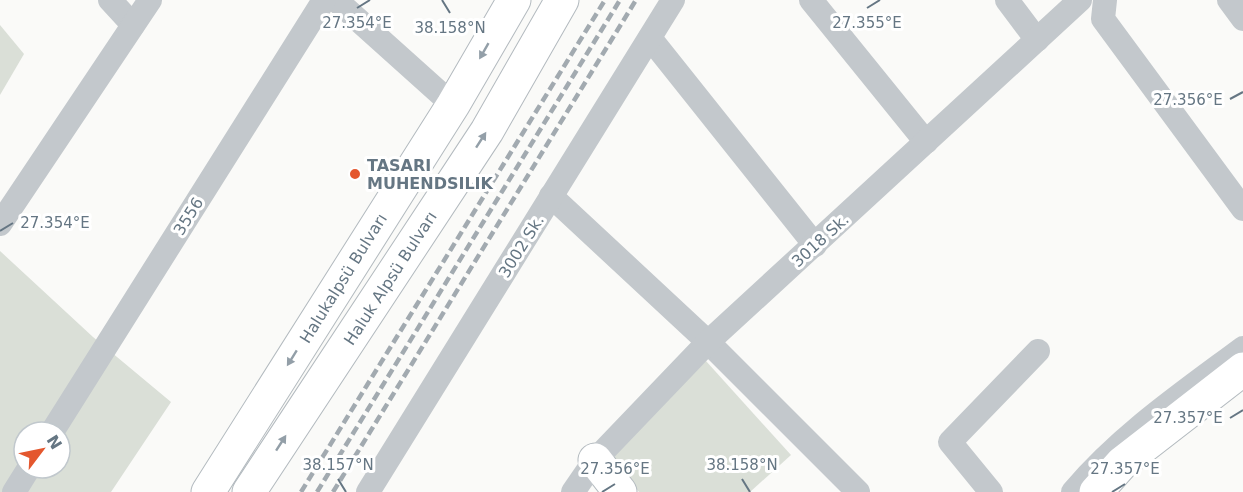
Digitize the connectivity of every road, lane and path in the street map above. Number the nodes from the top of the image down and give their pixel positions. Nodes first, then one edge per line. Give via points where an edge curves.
1 (110, 0) edge
2 (150, 0) edge
3 (324, 0) edge
4 (336, 0) edge
5 (514, 0) edge
6 (562, 0) edge
7 (673, 0) edge
8 (811, 0) edge
9 (1007, 0) edge
10 (1080, 0) edge
11 (1105, 0) edge
12 (1229, 0) edge
13 (1243, 19) edge
14 (133, 25) junction
15 (650, 38) junction
16 (1037, 40) junction
17 (453, 105) junction
18 (926, 142) junction
19 (552, 196) junction
20 (1243, 208) edge
21 (0, 224) edge
22 (814, 246) junction
23 (708, 342) junction
24 (1243, 348) edge
25 (1038, 351) dead end
26 (1243, 369) edge
27 (60, 420) edge
28 (595, 460) junction
29 (208, 492) edge
30 (249, 492) edge
31 (368, 492) edge
32 (573, 492) edge
33 (620, 492) edge
34 (858, 492) edge
35 (992, 492) edge
36 (1073, 492) edge
37 (1096, 492) edge

1 - 14 street
2 - 14 street
3 - 27 street, 3556
4 - 17 street
5 -> 17 main road, Halukalpsü Bulvarı
30 -> 6 main road, Haluk Alpsü Bulvarı via 487,131
7 - 15 street, 3002 Sk.
8 - 18 street
9 - 16 street
10 - 16 street, 3018 Sk.
11 - 20 street via 1103,19
12 - 13 street
14 - 21 street
15 - 19 street, 3002 Sk.
15 - 22 street
16 - 18 street, 3018 Sk.
17 -> 29 main road, Halukalpsü Bulvarı
18 - 22 street, 3018 Sk.
19 - 23 street
19 - 31 street, 3002 Sk.
22 - 23 street, 3018 Sk.
23 - 28 street, 3018 Sk.
23 - 34 street
24 - 36 street via 1157,412
25 - 35 street via 950,442
26 - 37 main road via 1122,463
28 - 32 street, 3018 Sk.
28 - 33 main road

